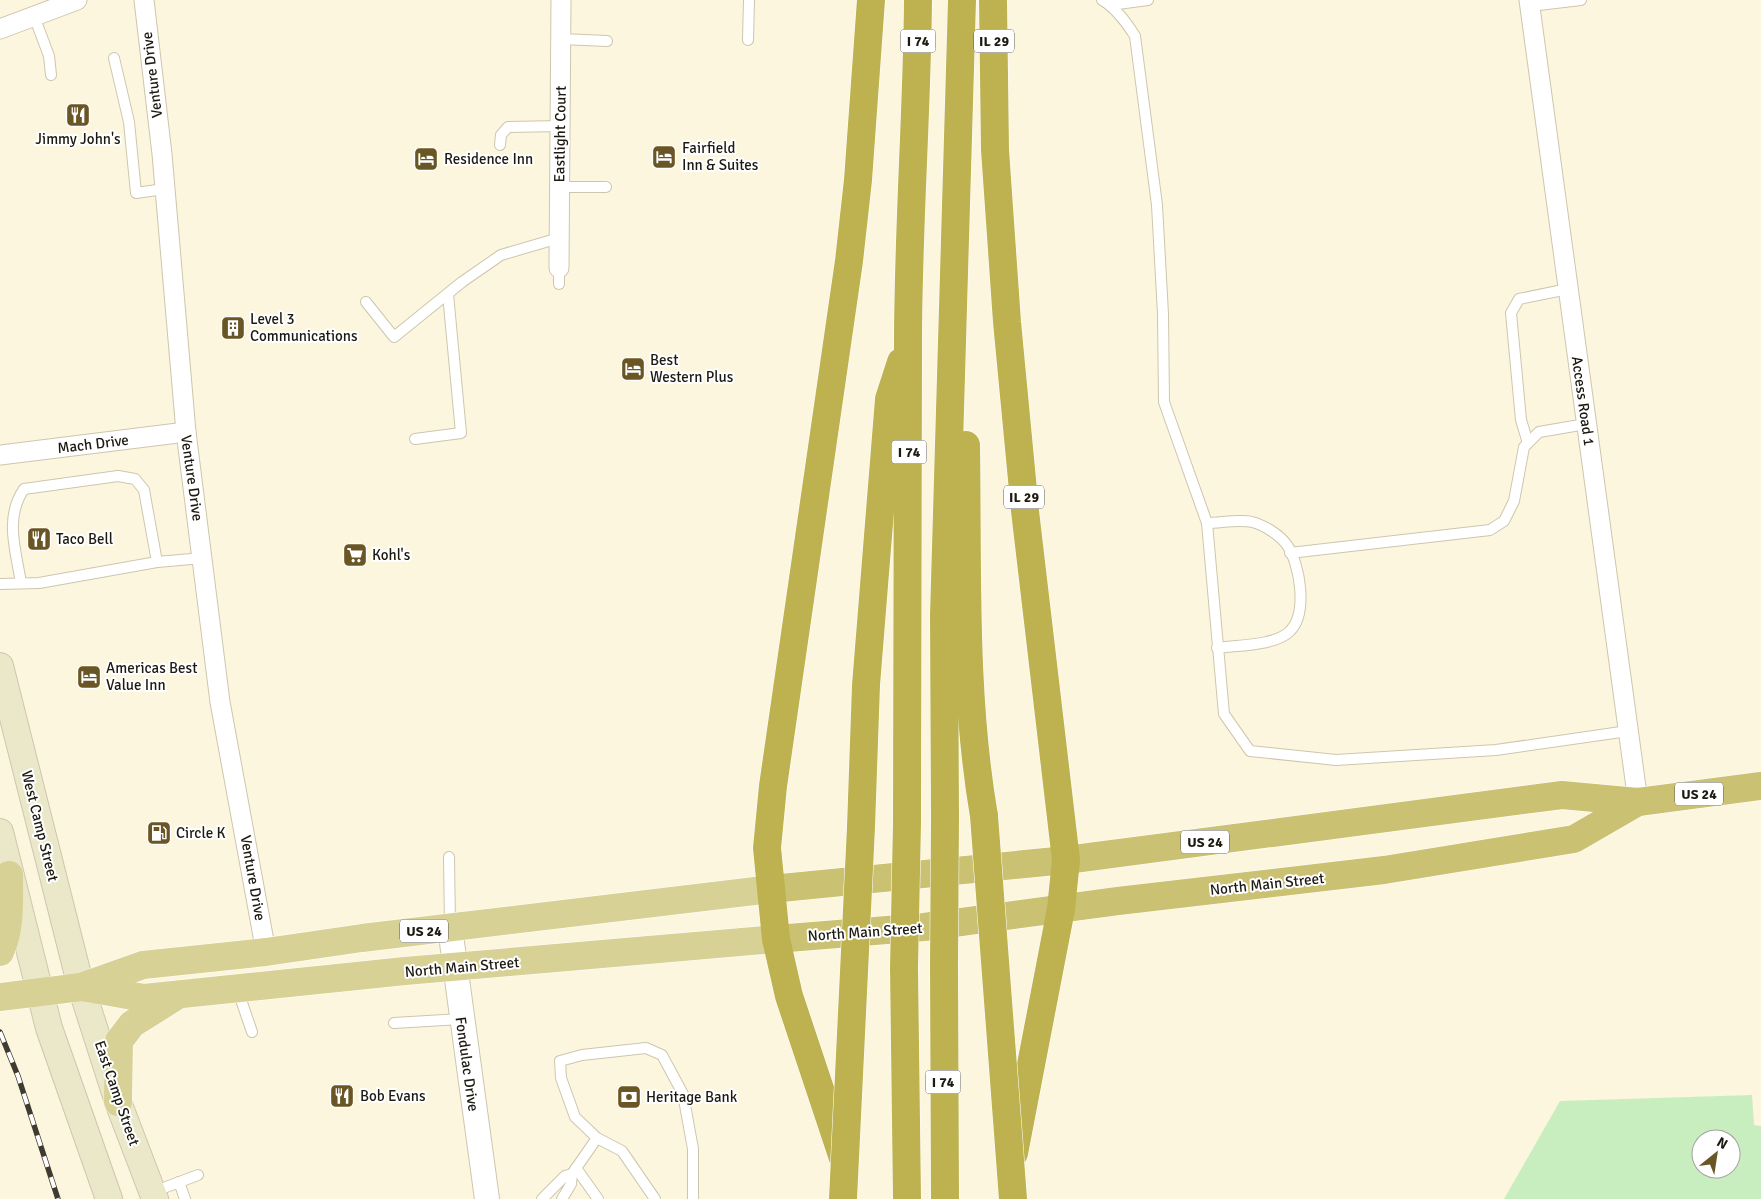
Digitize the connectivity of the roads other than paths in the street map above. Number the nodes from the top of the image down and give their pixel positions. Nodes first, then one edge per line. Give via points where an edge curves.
1 (76, 0) edge
2 (144, 0) edge
3 (561, 0) edge
4 (750, 0) edge
5 (871, 0) edge
6 (918, 0) edge
7 (962, 0) edge
8 (993, 0) edge
9 (1148, 0) edge
10 (1581, 0) edge
11 (1106, 2) edge
12 (1529, 3) edge
13 (34, 16) junction
14 (0, 29) edge
15 (561, 39) junction
16 (748, 40) dead end
17 (607, 41) dead end
18 (114, 58) dead end
19 (51, 75) dead end
20 (561, 126) junction
21 (500, 145) dead end
22 (955, 156) junction
23 (559, 187) junction
24 (606, 187) dead end
25 (164, 189) junction
26 (559, 238) junction
27 (559, 276) dead end
28 (1568, 289) junction
29 (448, 294) junction
30 (366, 302) dead end
31 (908, 342) junction
32 (1586, 424) junction
33 (186, 432) junction
34 (415, 439) dead end
35 (1528, 443) junction
36 (0, 455) edge
37 (1207, 523) junction
38 (1290, 553) junction
39 (203, 558) junction
40 (157, 562) junction
41 (21, 583) junction
42 (0, 584) edge
43 (1217, 648) junction
44 (0, 666) edge
45 (1628, 731) junction
46 (1761, 786) edge
47 (1638, 802) junction
48 (0, 832) edge
49 (449, 857) dead end
50 (1066, 860) junction
51 (10, 875) junction
52 (771, 889) junction
53 (1061, 909) junction
54 (450, 928) junction
55 (776, 939) junction
56 (0, 952) edge
57 (266, 952) junction
58 (454, 967) junction
59 (81, 987) junction
60 (238, 989) junction
61 (41, 992) junction
62 (176, 996) junction
63 (0, 998) edge
64 (461, 1019) junction
65 (394, 1023) dead end
66 (252, 1032) dead end
67 (118, 1102) junction
68 (597, 1138) junction
69 (574, 1171) junction
70 (198, 1175) dead end
71 (179, 1182) junction
72 (153, 1196) edge
73 (109, 1199) edge
74 (185, 1199) edge
75 (487, 1199) edge
76 (542, 1199) edge
77 (562, 1199) edge
78 (598, 1199) edge
79 (655, 1199) edge
80 (693, 1199) edge
81 (843, 1199) edge
82 (855, 1199) edge
83 (907, 1199) edge
84 (945, 1199) edge
85 (1007, 1199) edge
86 (1012, 1199) edge

1 - 13 street
2 - 25 street, Venture Drive
3 - 15 street, Eastlight Court
4 - 16 lane
5 - 52 highway via 858,180 840,330 767,848
6 - 31 highway, I 74
7 - 22 highway, I 74 via 961,82
8 - 50 highway, IL 29 via 995,150 1007,322 1025,511
9 - 11 lane
10 - 12 lane
11 - 37 lane via 1135,36 1156,205 1163,314 1164,402
12 - 28 street, Access Road 1
13 - 14 street
13 - 19 lane via 49,56
15 - 17 lane
15 - 20 street, Eastlight Court
18 - 25 lane via 129,122 136,193
20 - 21 lane via 508,126 501,134
20 - 23 street, Eastlight Court
22 - 84 highway, I 74, bridge via 944,615
22 - 86 highway, bridge via 966,426 968,630
23 - 24 lane
23 - 26 street, Eastlight Court
25 - 33 street, Venture Drive
26 - 27 street, Eastlight Court
26 - 29 lane via 501,254
28 - 32 street, Access Road 1
28 - 35 lane via 1519,299 1512,313 1521,420
29 - 30 lane via 394,337
29 - 34 lane via 461,433
31 - 81 highway, bridge via 889,399 868,668
31 - 83 highway, I 74, bridge via 910,423 904,968
32 - 35 lane via 1539,432
32 - 45 street, Access Road 1
33 - 36 street, Mach Drive
33 - 39 street, Venture Drive
35 - 38 lane via 1514,501 1504,521 1490,530
37 - 38 lane via 1252,522 1271,530 1287,544
37 - 43 lane
38 - 43 lane via 1298,574 1301,609 1290,631 1269,642
39 - 40 lane
39 - 57 street, Venture Drive via 220,702
40 - 41 lane via 39,583
40 - 41 lane via 148,504 144,490 134,479 118,476 24,489 16,501 12,525
41 - 42 lane
43 - 45 lane via 1224,714 1250,751 1336,760 1496,750
44 - 59 main road, West Camp Street
45 - 47 street, Access Road 1
46 - 47 highway, North Main Street / US 24
47 - 50 highway, North Main Street / US 24 via 1562,795
47 - 53 highway, North Main Street / US 24 via 1574,839 1366,872
48 - 51 main road
49 - 54 lane
50 - 52 highway, North Main Street / US 24
50 - 53 highway, IL 29
51 - 56 main road via 9,922
51 - 61 main road
52 - 54 main road, North Main Street / US 24
52 - 55 highway
53 - 55 highway, North Main Street / US 24 via 924,928
53 - 85 highway
54 - 57 main road, North Main Street / US 24
54 - 58 street, Fondulac Drive
55 - 58 main road, North Main Street / US 24
55 - 82 highway via 789,996
57 - 59 main road, North Main Street / US 24 via 143,965
58 - 60 main road, North Main Street / US 24
58 - 64 street, Fondulac Drive
59 - 61 main road, North Main Street / US 24
59 - 62 main road, North Main Street / US 24 via 144,998
59 - 67 main road, East Camp Street
60 - 62 main road, North Main Street / US 24
60 - 66 lane
61 - 63 main road, North Main Street / US 24
61 - 73 main road via 49,1028
62 - 67 main road via 132,1024 119,1042
64 - 65 lane
64 - 75 street, Fondulac Drive
67 - 72 main road, East Camp Street
68 - 69 lane
68 - 79 lane via 622,1151
68 - 80 lane via 575,1117 561,1078 560,1061 582,1055 646,1048 662,1055 683,1094 693,1149
69 - 76 lane
69 - 77 lane
69 - 78 lane
70 - 71 lane
71 - 72 lane
71 - 74 lane

